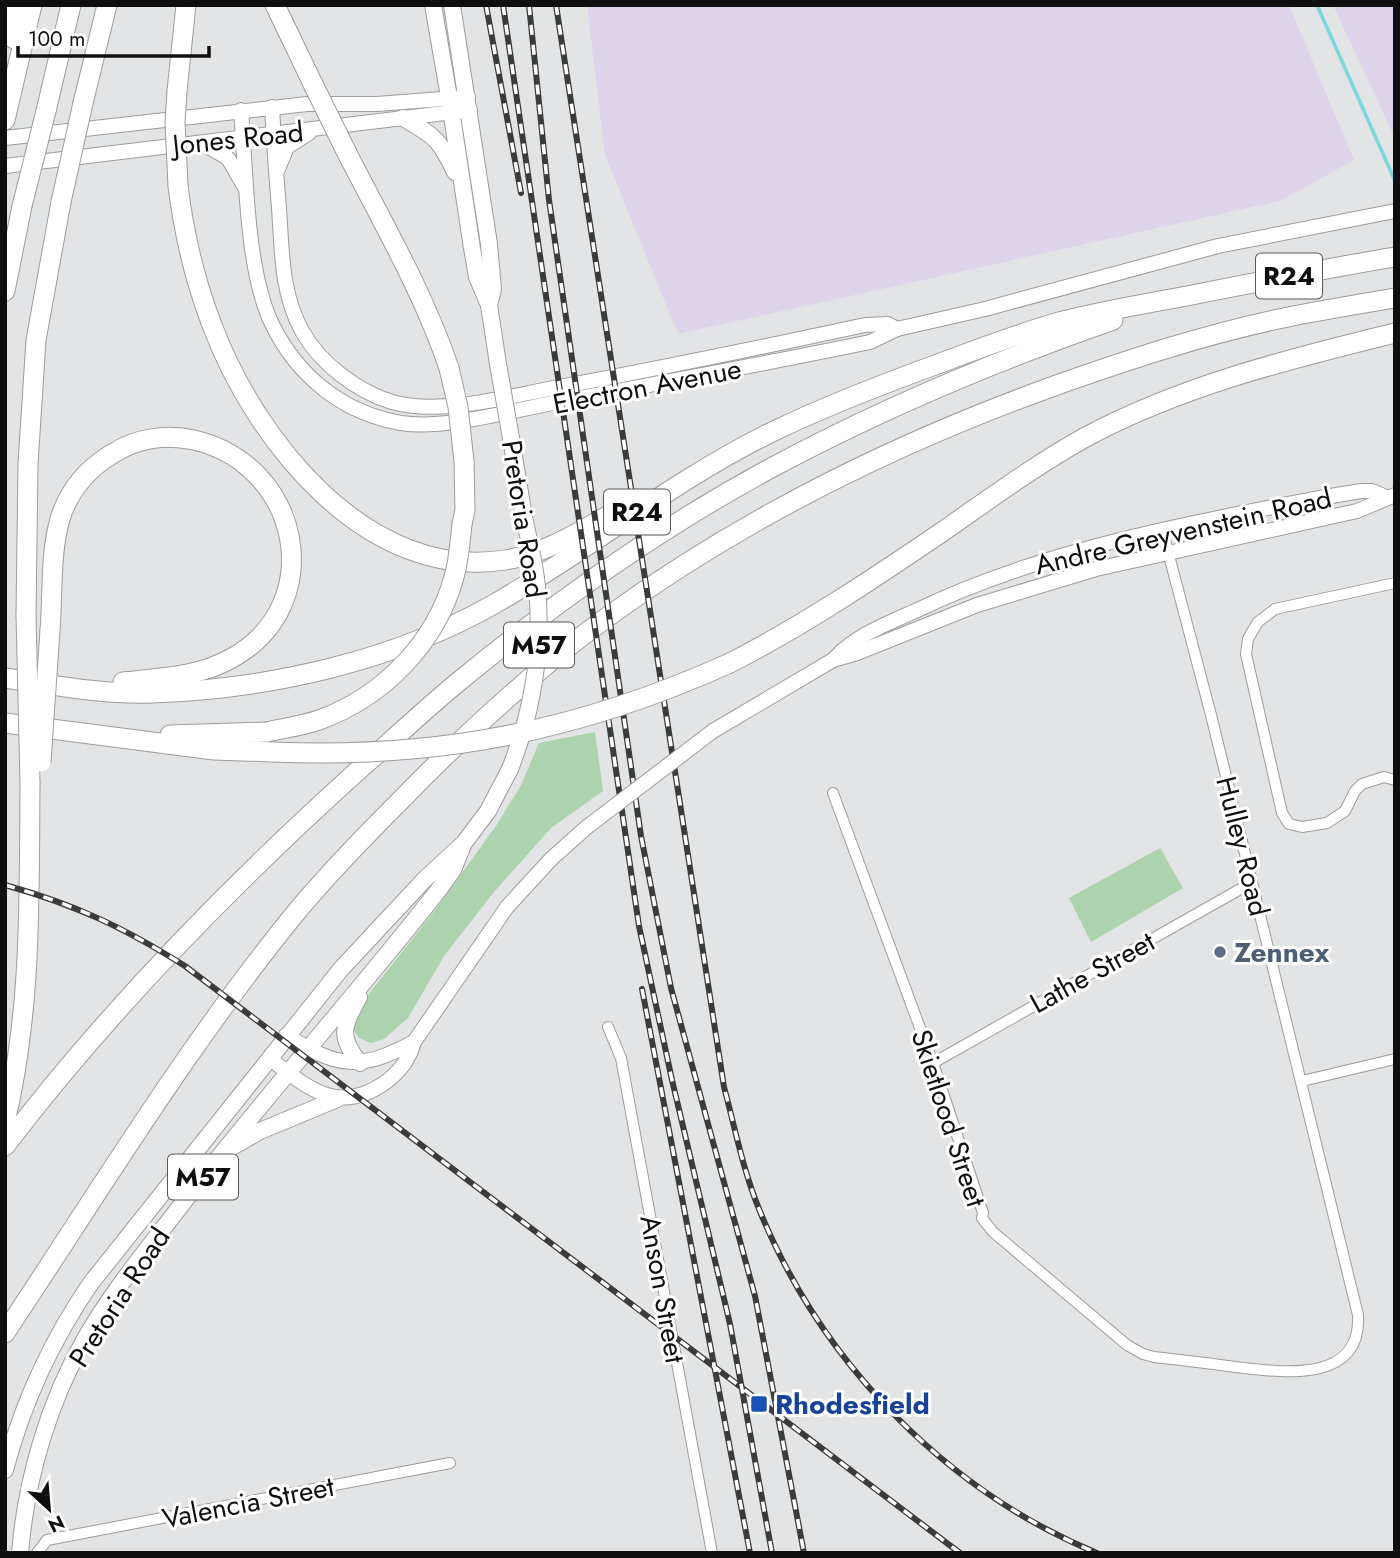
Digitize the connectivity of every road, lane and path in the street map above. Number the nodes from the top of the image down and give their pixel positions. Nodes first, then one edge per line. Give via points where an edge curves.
1 (17, 5) edge
2 (32, 5) edge
3 (71, 5) edge
4 (107, 5) edge
5 (186, 5) edge
6 (275, 5) edge
7 (433, 5) edge
8 (452, 5) edge
9 (14, 82) junction
10 (469, 104) junction
11 (451, 105) junction
12 (272, 107) junction
13 (241, 110) junction
14 (7, 114) edge
15 (402, 118) junction
16 (316, 130) junction
17 (274, 135) junction
18 (5, 138) edge
19 (243, 138) junction
20 (198, 142) junction
21 (5, 166) edge
22 (276, 173) junction
23 (461, 187) junction
24 (248, 197) junction
25 (1395, 211) edge
26 (1395, 257) edge
27 (5, 291) edge
28 (1183, 296) junction
29 (1395, 298) edge
30 (489, 306) junction
31 (897, 329) junction
32 (1395, 333) edge
33 (774, 431) junction
34 (1391, 496) edge
35 (1162, 529) junction
36 (1168, 553) junction
37 (1395, 583) edge
38 (832, 660) junction
39 (5, 678) edge
40 (88, 689) junction
41 (5, 723) edge
42 (143, 741) junction
43 (35, 779) junction
44 (1395, 780) edge
45 (833, 793) dead end
46 (464, 843) junction
47 (1251, 883) junction
48 (378, 965) junction
49 (608, 1027) dead end
50 (286, 1035) junction
51 (414, 1042) junction
52 (307, 1049) junction
53 (268, 1058) junction
54 (1395, 1059) edge
55 (360, 1063) junction
56 (933, 1063) junction
57 (287, 1072) junction
58 (1302, 1080) junction
59 (338, 1099) junction
60 (5, 1122) edge
61 (5, 1146) edge
62 (221, 1154) junction
63 (5, 1333) edge
64 (1336, 1361) joint
65 (450, 1464) dead end
66 (5, 1470) edge
67 (20, 1553) edge
68 (37, 1553) edge
69 (712, 1553) edge

1 - 9 highway
2 - 9 highway
3 - 27 highway, bridge
4 - 43 highway, bridge via 61,202 36,340 26,615
5 - 33 highway, bridge via 175,122 178,186 193,265 212,326 234,376 283,451 337,506 374,533 412,551 454,561 510,559 563,541 694,466
6 - 42 highway, bridge via 412,278 449,368 464,461 465,510 457,566 445,603 424,641 395,674 361,700 302,725 267,732 181,734
7 - 11 main road, Pretoria Road / M57
8 - 10 main road, Pretoria Road / M57
9 - 14 highway
10 - 11 main road, Jones Road
10 - 30 main road, Pretoria Road / M57 via 489,244
11 - 12 main road, Jones Road
11 - 15 main road, Jones Road
11 - 23 main road, Pretoria Road / M57
12 - 13 main road, Jones Road
12 - 17 main road, Electron Avenue
13 - 18 main road, Jones Road
13 - 19 main road, Electron Avenue
15 - 16 main road, Jones Road
15 - 23 main road via 436,138
16 - 17 main road, Jones Road
16 - 22 main road via 287,147
17 - 19 main road, Jones Road
17 - 22 main road, Electron Avenue
19 - 20 main road, Jones Road
19 - 24 main road, Electron Avenue
20 - 21 main road, Jones Road
20 - 24 main road via 229,158
22 - 31 main road, Electron Avenue via 283,274 303,332 337,371 392,402 455,405 865,325 888,324
23 - 30 main road, Pretoria Road / M57 via 478,277
24 - 31 main road, Electron Avenue via 259,282 282,342 304,373 329,394 401,423 444,423 633,390 870,342
25 - 31 main road, Electron Avenue via 1218,246
26 - 28 highway, R24
28 - 33 highway, R24 via 1044,327 882,384
28 - 61 highway via 1046,343 849,427 678,523 600,575 456,684 288,834 173,948 97,1032
29 - 63 highway via 1285,317 1168,348 999,406 810,492 606,618 499,705 427,772 300,908 190,1054
30 - 46 main road, Pretoria Road / M57, bridge via 537,585 539,650 524,735 488,811
32 - 42 highway, bridge via 1209,384 1124,418 1028,472 785,635 730,663 582,719 504,737 379,752 214,750
33 - 40 highway, R24 via 682,482 498,602 421,640 343,664 236,684 153,693
34 - 35 main road, Andre Greyvenstein Road via 1361,491
34 - 36 main road, Andre Greyvenstein Road via 1357,511
35 - 36 street, Hulley Road
35 - 38 main road, Andre Greyvenstein Road via 996,576 874,630
36 - 38 main road, Andre Greyvenstein Road via 1039,584
36 - 47 street, Hulley Road
37 - 44 street via 1275,609 1258,622 1246,654 1282,813 1289,824 1327,824 1345,811 1362,784 1384,777
38 - 51 main road, Andre Greyvenstein Road, bridge via 713,732 551,859 507,907
39 - 40 highway, R24
40 - 43 highway, bridge via 183,675 217,665 250,645 277,614 289,581 291,550 285,519 269,488 249,465 220,448 185,438 154,438 110,455 77,484 60,519 55,554
41 - 42 highway
43 - 60 highway via 36,795 30,807 29,943 18,1071
45 - 56 street, Skietlood Street
46 - 48 main road, Pretoria Road / M57 via 453,870
46 - 50 main road, Pretoria Road / M57 via 402,902
47 - 56 street, Lathe Street
47 - 58 street, Hulley Road
48 - 52 main road, Pretoria Road / M57
48 - 55 main road via 344,1027 345,1042
49 - 69 street, Anson Street via 621,1058
50 - 52 main road, Andre Greyvenstein Road
50 - 53 main road, Pretoria Road / M57
51 - 55 main road, Andre Greyvenstein Road via 383,1058
51 - 59 main road, Andre Greyvenstein Road via 405,1063 390,1079 367,1093
52 - 55 main road, Andre Greyvenstein Road
52 - 57 main road, Pretoria Road / M57
53 - 57 main road
53 - 66 main road, Pretoria Road / M57 via 68,1317 36,1378
54 - 58 street
56 - 64 street, Skietlood Street via 982,1218 1127,1345 1154,1357 1285,1372 1315,1370
57 - 59 main road via 316,1092
57 - 62 main road, Pretoria Road / M57
58 - 64 street, Hulley Road via 1358,1315 1356,1338
59 - 62 main road via 260,1131
62 - 67 main road, Pretoria Road / M57 via 86,1338 42,1442
65 - 68 street, Valencia Street via 47,1540

